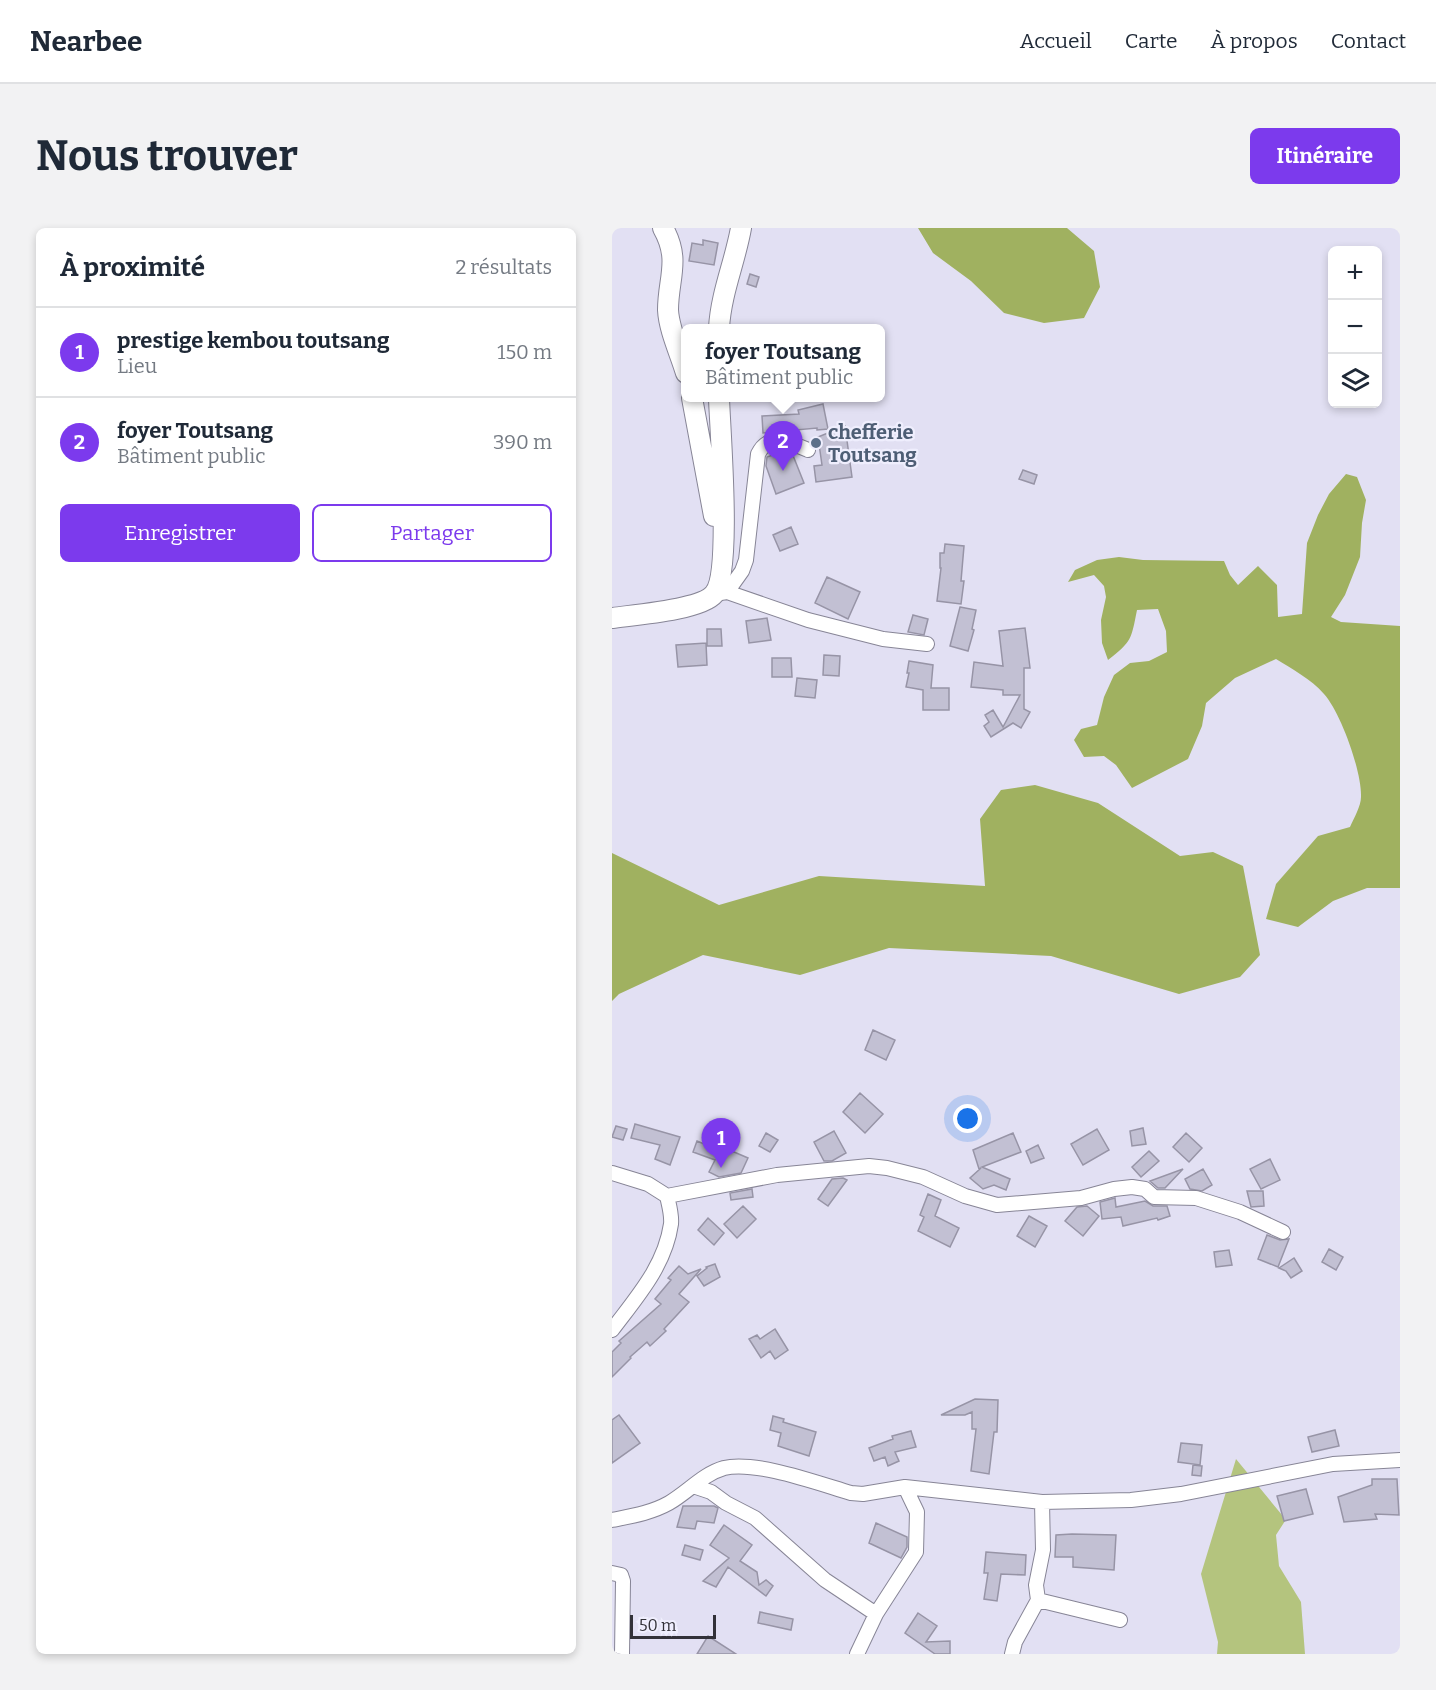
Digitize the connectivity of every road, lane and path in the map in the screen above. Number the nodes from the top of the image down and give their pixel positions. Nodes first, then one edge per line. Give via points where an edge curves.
1 (663, 228) edge
2 (741, 228) edge
3 (720, 324) edge
4 (681, 356) edge
5 (693, 402) edge
6 (719, 402) edge
7 (808, 450) dead end
8 (723, 563) junction
9 (720, 593) junction
10 (612, 618) edge
11 (927, 645) dead end
12 (612, 1173) edge
13 (667, 1196) junction
14 (1283, 1233) dead end
15 (612, 1330) edge
16 (1400, 1460) edge
17 (693, 1486) junction
18 (905, 1487) junction
19 (1042, 1502) junction
20 (612, 1520) edge
21 (612, 1573) edge
22 (1038, 1600) junction
23 (876, 1614) junction
24 (1120, 1620) dead end
25 (622, 1654) edge
26 (857, 1654) edge
27 (1012, 1654) edge

1 - 4 street via 673,263 668,312
2 - 3 street via 724,290
5 - 8 street
6 - 8 street
7 - 9 street via 788,441 772,441 762,446 746,560 742,571
8 - 9 street
9 - 10 street via 688,607
9 - 11 street via 872,637
12 - 13 street via 648,1184
13 - 14 street via 777,1175 869,1166 923,1177 997,1205 1081,1198 1132,1186 1145,1189 1154,1197 1196,1198 1240,1212
13 - 15 street via 672,1222 666,1245 651,1279
16 - 19 street via 1333,1464 1141,1499
17 - 18 street via 725,1468 741,1466 851,1493
17 - 20 street via 651,1512
17 - 23 street via 755,1518 825,1580
18 - 19 street
18 - 23 street via 917,1512 916,1552
19 - 22 street
21 - 25 street via 621,1575 623,1581
22 - 24 street
22 - 27 street
23 - 26 street

